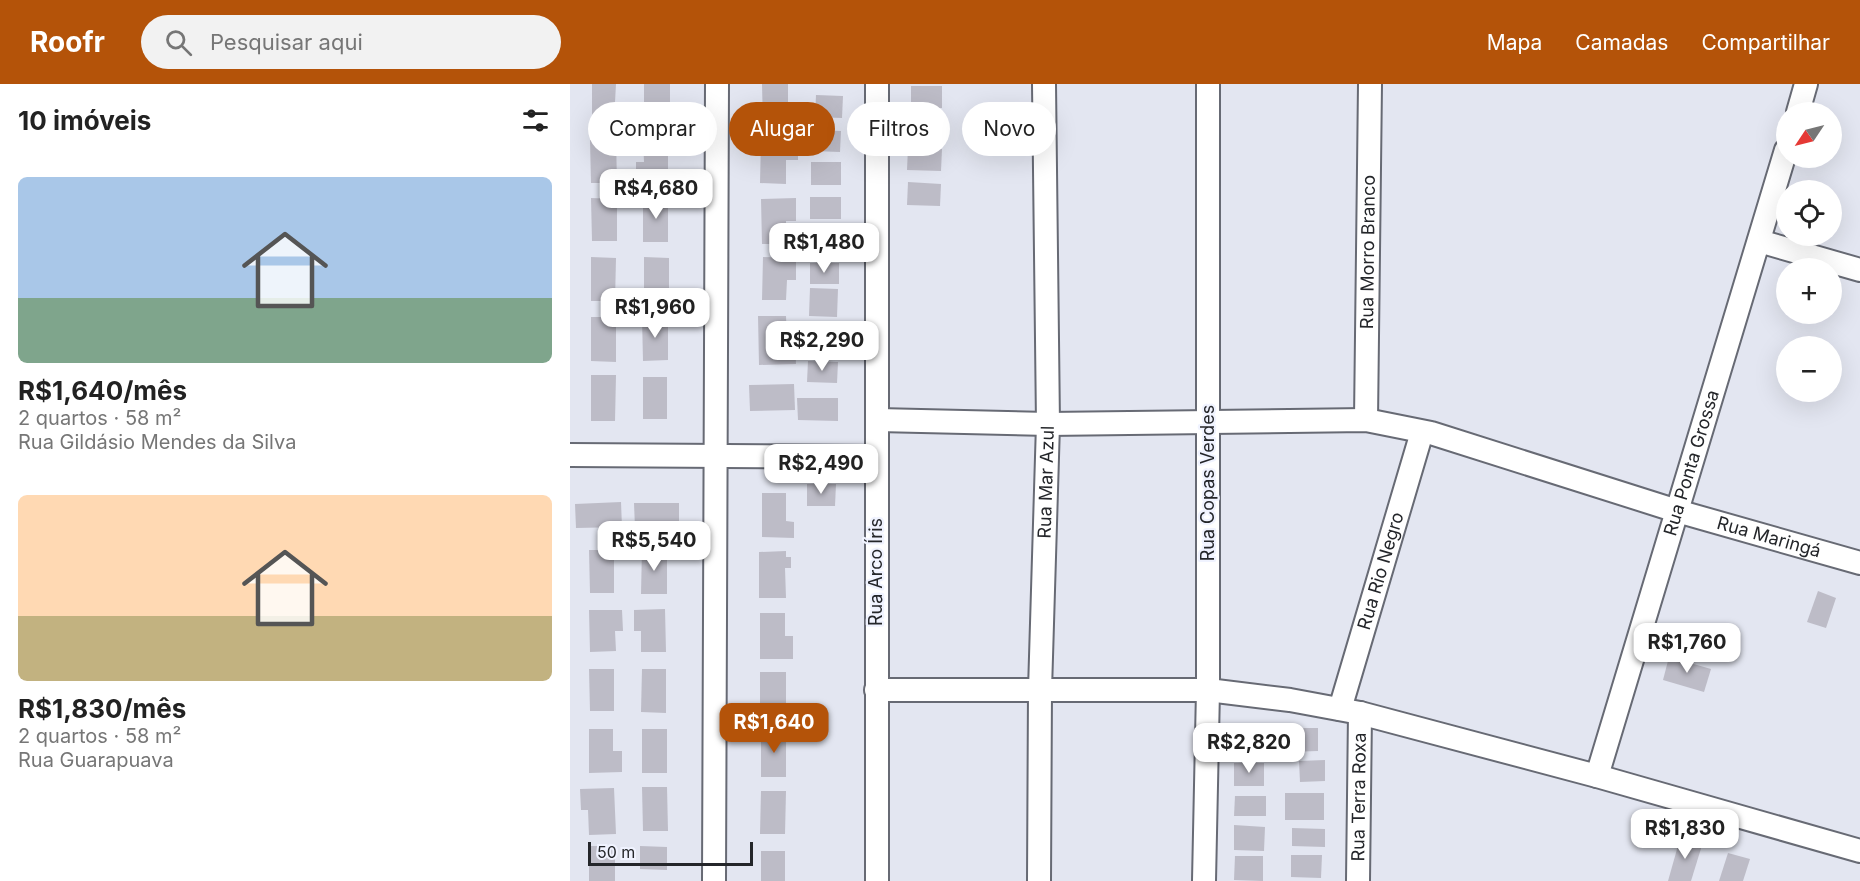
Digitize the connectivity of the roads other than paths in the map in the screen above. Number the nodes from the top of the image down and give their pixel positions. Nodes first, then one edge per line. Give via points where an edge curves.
1 (717, 84) edge
2 (877, 84) edge
3 (1044, 84) edge
4 (1208, 84) edge
5 (1370, 84) edge
6 (1806, 84) edge
7 (1801, 102) edge
8 (1781, 168) edge
9 (1759, 241) junction
10 (1860, 270) edge
11 (878, 420) junction
12 (1366, 420) junction
13 (1208, 423) junction
14 (1048, 424) junction
15 (1422, 432) junction
16 (570, 455) edge
17 (716, 455) junction
18 (877, 457) junction
19 (1677, 511) junction
20 (1860, 563) edge
21 (876, 690) junction
22 (1040, 690) junction
23 (1208, 690) junction
24 (1350, 711) junction
25 (1597, 776) junction
26 (1860, 851) edge
27 (714, 881) edge
28 (877, 881) edge
29 (1039, 881) edge
30 (1204, 881) edge
31 (1358, 881) edge

1 - 17 street
2 - 11 street, Rua Arco Íris
3 - 14 street, Rua Mar Azul
4 - 13 street, Rua Copas Verdes
5 - 12 street, Rua Morro Branco
6 - 7 street
8 - 9 street, Rua Ponta Grossa
9 - 10 street
9 - 19 street, Rua Ponta Grossa
11 - 14 street, Rua Maringá
11 - 18 street, Rua Arco Íris
12 - 13 street, Rua Maringá
12 - 15 street, Rua Maringá
13 - 14 street, Rua Maringá
13 - 23 street, Rua Copas Verdes
14 - 22 street, Rua Mar Azul
15 - 19 street, Rua Maringá
15 - 24 street, Rua Rio Negro
16 - 17 street
17 - 18 street
17 - 27 street
18 - 21 street, Rua Arco Íris
19 - 20 street, Rua Maringá
19 - 25 street, Rua Ponta Grossa
21 - 22 street
21 - 28 street, Rua Arco Íris
22 - 23 street
22 - 29 street, Rua Mar Azul
23 - 24 street
23 - 30 street, Rua Copas Verdes
24 - 25 street
24 - 31 street, Rua Terra Roxa
25 - 26 street

